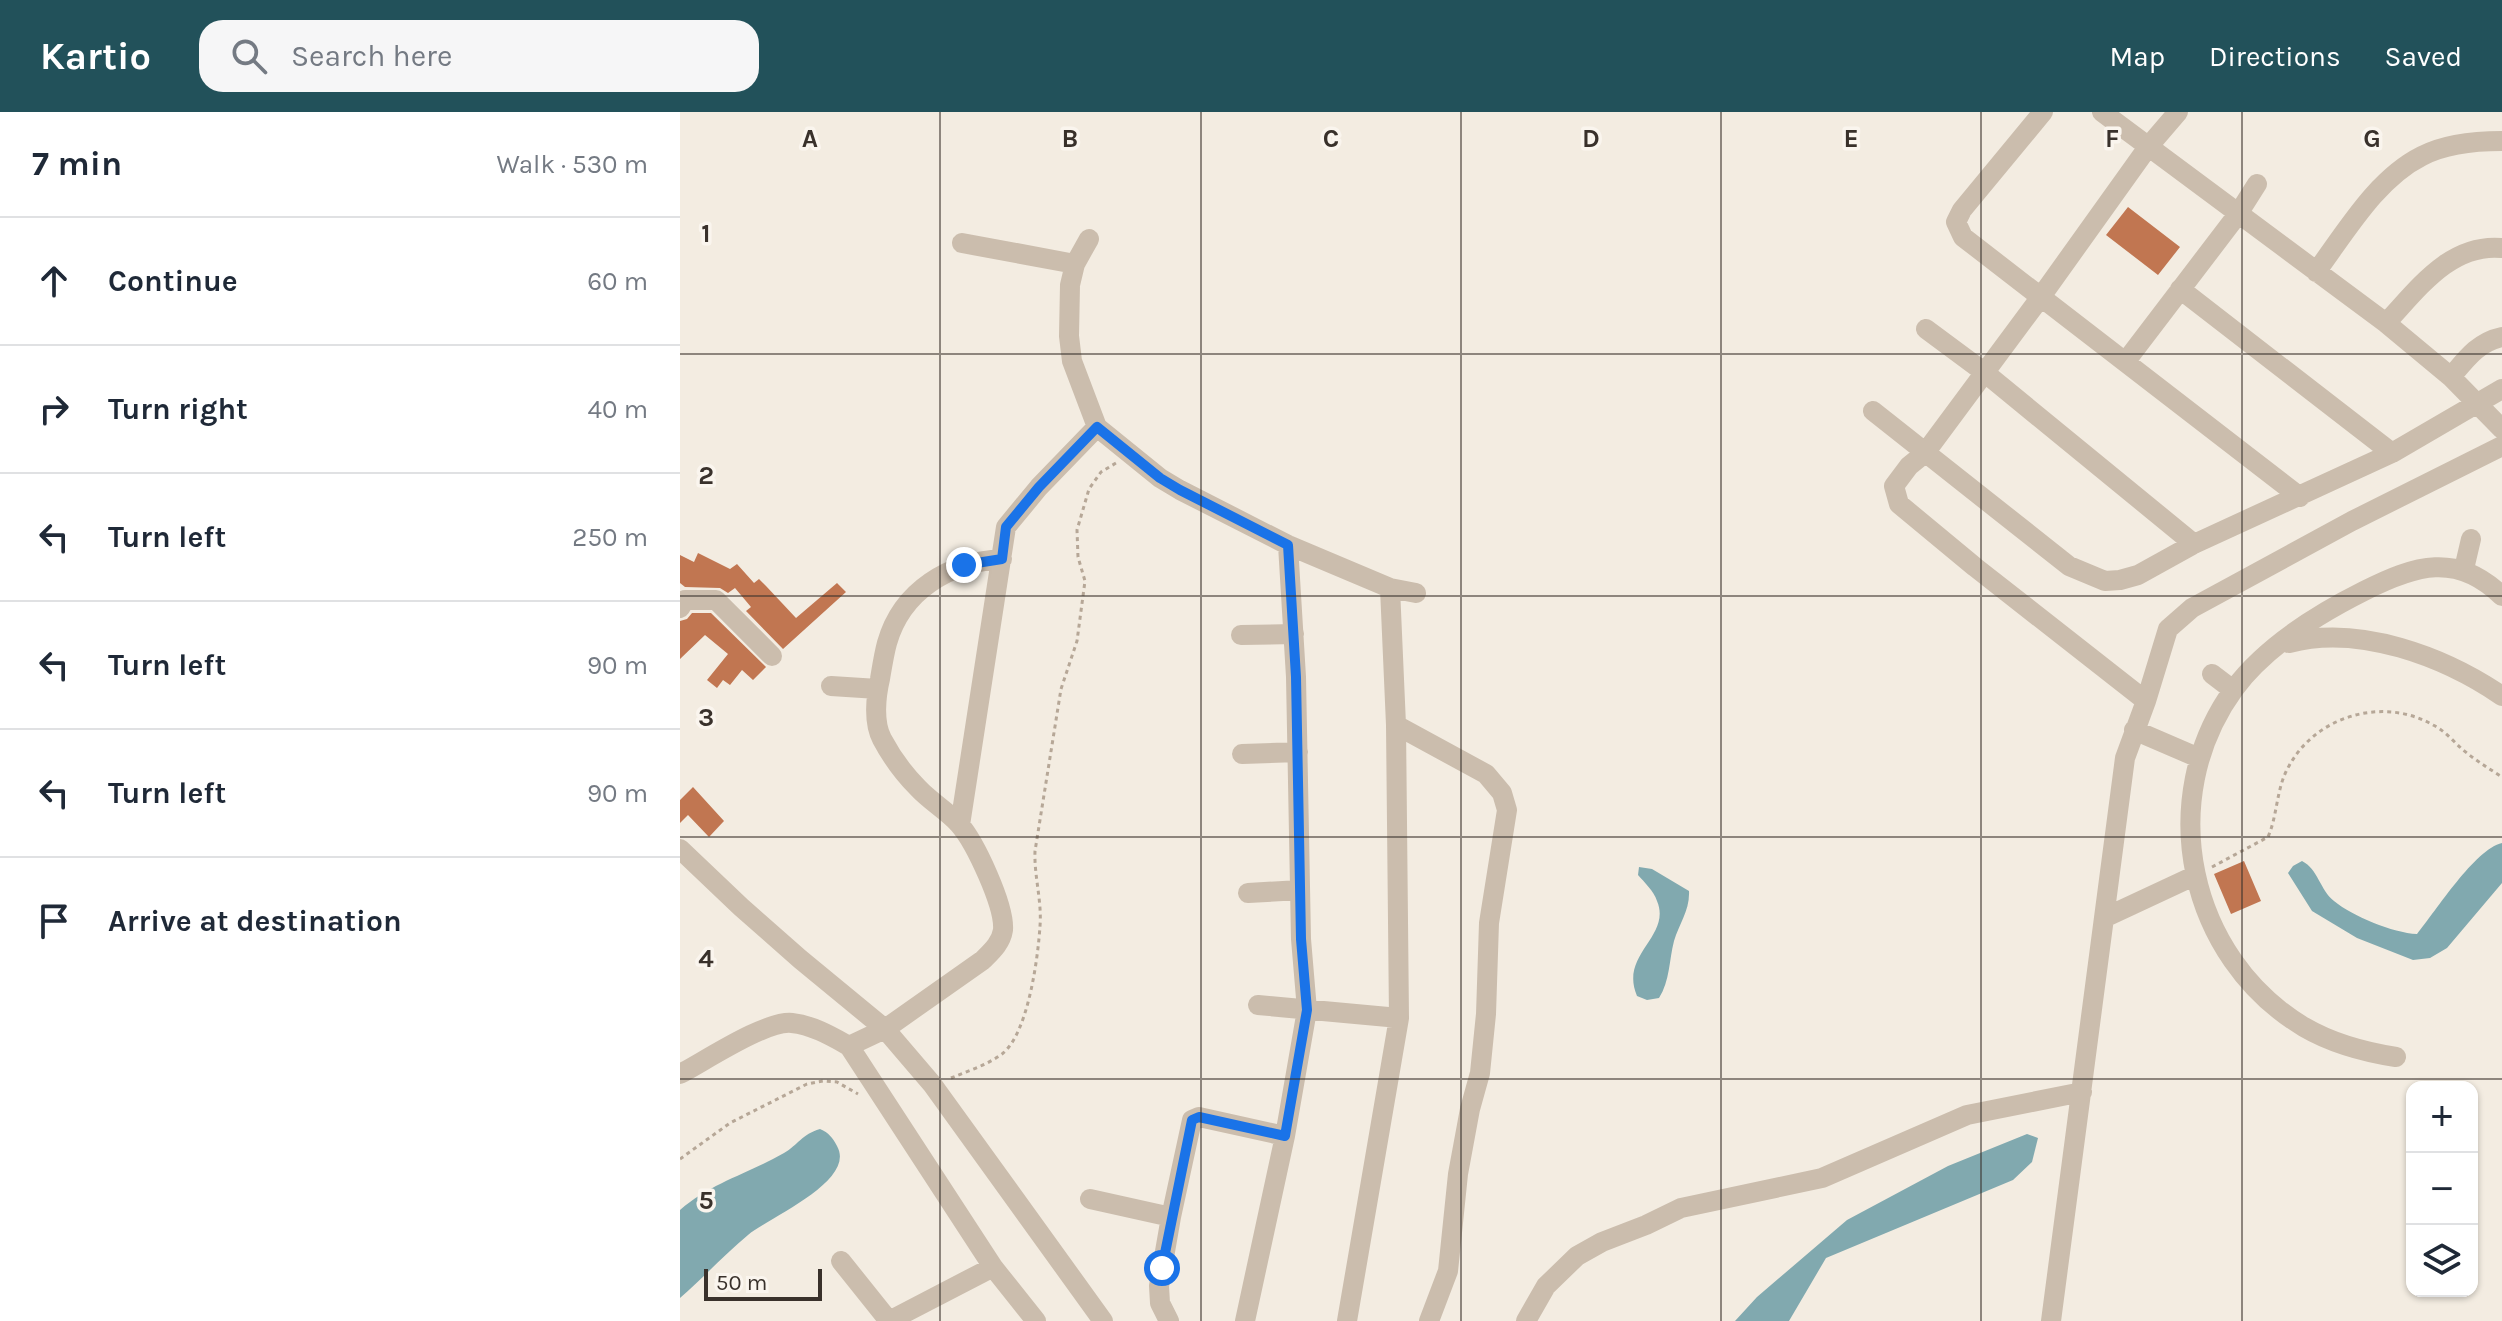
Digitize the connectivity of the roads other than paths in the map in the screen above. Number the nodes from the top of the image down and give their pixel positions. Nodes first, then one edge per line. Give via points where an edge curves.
1 (2043, 112) edge
2 (2102, 112) edge
3 (2178, 112) edge
4 (2502, 141) edge
5 (2148, 147) junction
6 (2257, 184) dead end
7 (2238, 214) junction
8 (1089, 239) dead end
9 (962, 243) dead end
10 (2502, 248) edge
11 (1075, 264) junction
12 (2316, 272) junction
13 (2180, 289) junction
14 (2040, 298) junction
15 (2386, 323) junction
16 (1926, 329) dead end
17 (2502, 337) edge
18 (2126, 361) junction
19 (1984, 372) junction
20 (2451, 377) junction
21 (2502, 389) edge
22 (2479, 403) junction
23 (1873, 411) dead end
24 (1097, 427) junction
25 (2502, 429) edge
26 (2502, 446) edge
27 (1925, 453) junction
28 (2392, 453) junction
29 (2300, 497) junction
30 (2471, 539) dead end
31 (2194, 544) junction
32 (1288, 545) junction
33 (1002, 559) junction
34 (2464, 569) junction
35 (1390, 588) junction
36 (1416, 593) dead end
37 (2502, 596) edge
38 (680, 608) edge
39 (1294, 634) junction
40 (1241, 635) dead end
41 (2274, 647) junction
42 (772, 656) dead end
43 (2212, 674) dead end
44 (831, 686) dead end
45 (878, 689) junction
46 (2233, 690) junction
47 (2502, 696) edge
48 (2146, 701) junction
49 (1396, 725) junction
50 (2134, 730) junction
51 (1298, 752) junction
52 (1242, 754) dead end
53 (2199, 758) junction
54 (960, 825) junction
55 (680, 849) edge
56 (2194, 876) junction
57 (1300, 890) junction
58 (1248, 893) dead end
59 (2104, 918) junction
60 (1258, 1005) dead end
61 (1307, 1010) junction
62 (1399, 1018) junction
63 (885, 1029) junction
64 (849, 1046) junction
65 (2396, 1057) dead end
66 (680, 1074) edge
67 (2082, 1092) junction
68 (1285, 1136) junction
69 (1090, 1199) dead end
70 (1171, 1217) junction
71 (841, 1261) dead end
72 (993, 1267) junction
73 (889, 1321) edge
74 (1036, 1321) edge
75 (1103, 1321) edge
76 (1169, 1321) edge
77 (1245, 1321) edge
78 (1347, 1321) edge
79 (1429, 1321) edge
80 (1526, 1321) edge
81 (2051, 1321) edge

1 - 14 street via 1956,222 1974,247
2 - 5 street
3 - 5 street
4 - 12 street via 2421,156 2386,183
5 - 7 street
5 - 14 street
6 - 7 street
7 - 12 street
7 - 13 street
8 - 11 street
9 - 11 street
10 - 15 street via 2454,257
11 - 24 street via 1070,285 1072,361
12 - 15 street
13 - 18 street
13 - 28 street
14 - 18 street
14 - 19 street
15 - 20 street
16 - 19 street
17 - 20 street via 2476,348
18 - 29 street
19 - 27 street
19 - 31 street
20 - 22 street
21 - 22 street
22 - 25 street
22 - 28 street
23 - 27 street
24 - 32 street via 1160,478
24 - 33 street via 1006,527
26 - 48 street via 2192,608 2168,629
27 - 31 street via 2069,566 2105,581 2138,575
27 - 48 street via 1894,486 1899,504
28 - 29 street
29 - 31 street
30 - 34 street
32 - 35 street
32 - 39 street
33 - 45 street via 964,565 935,577 911,597 888,640
33 - 54 street
34 - 37 street
34 - 41 street via 2405,572 2343,602
35 - 36 street
35 - 49 street
38 - 42 street via 691,598 716,600
39 - 40 street
39 - 51 street
41 - 46 street
41 - 47 street via 2308,638 2359,639 2457,668
43 - 46 street
44 - 45 street
45 - 54 street via 880,735 917,788
46 - 53 street
48 - 50 street
49 - 62 street
49 - 79 street via 1486,774 1502,793 1507,810 1489,923 1480,1073 1458,1174 1448,1271
50 - 53 street
50 - 59 street via 2125,758
51 - 52 street
51 - 57 street
53 - 56 street via 2189,817
54 - 63 street via 989,879 1003,931 983,960
55 - 63 street
56 - 59 street
56 - 65 street via 2216,936 2254,988 2333,1042
57 - 58 street
57 - 61 street
59 - 67 street
60 - 61 street
61 - 62 street
61 - 68 street
62 - 78 street
63 - 64 street
63 - 75 street via 932,1084
64 - 66 street via 790,1022 770,1026
64 - 72 street
67 - 80 street via 1967,1115 1822,1178 1681,1208 1577,1256 1546,1286
67 - 81 street
68 - 70 street via 1195,1117
68 - 77 street
69 - 70 street
70 - 76 street via 1159,1286
71 - 73 street
72 - 73 street
72 - 74 street

